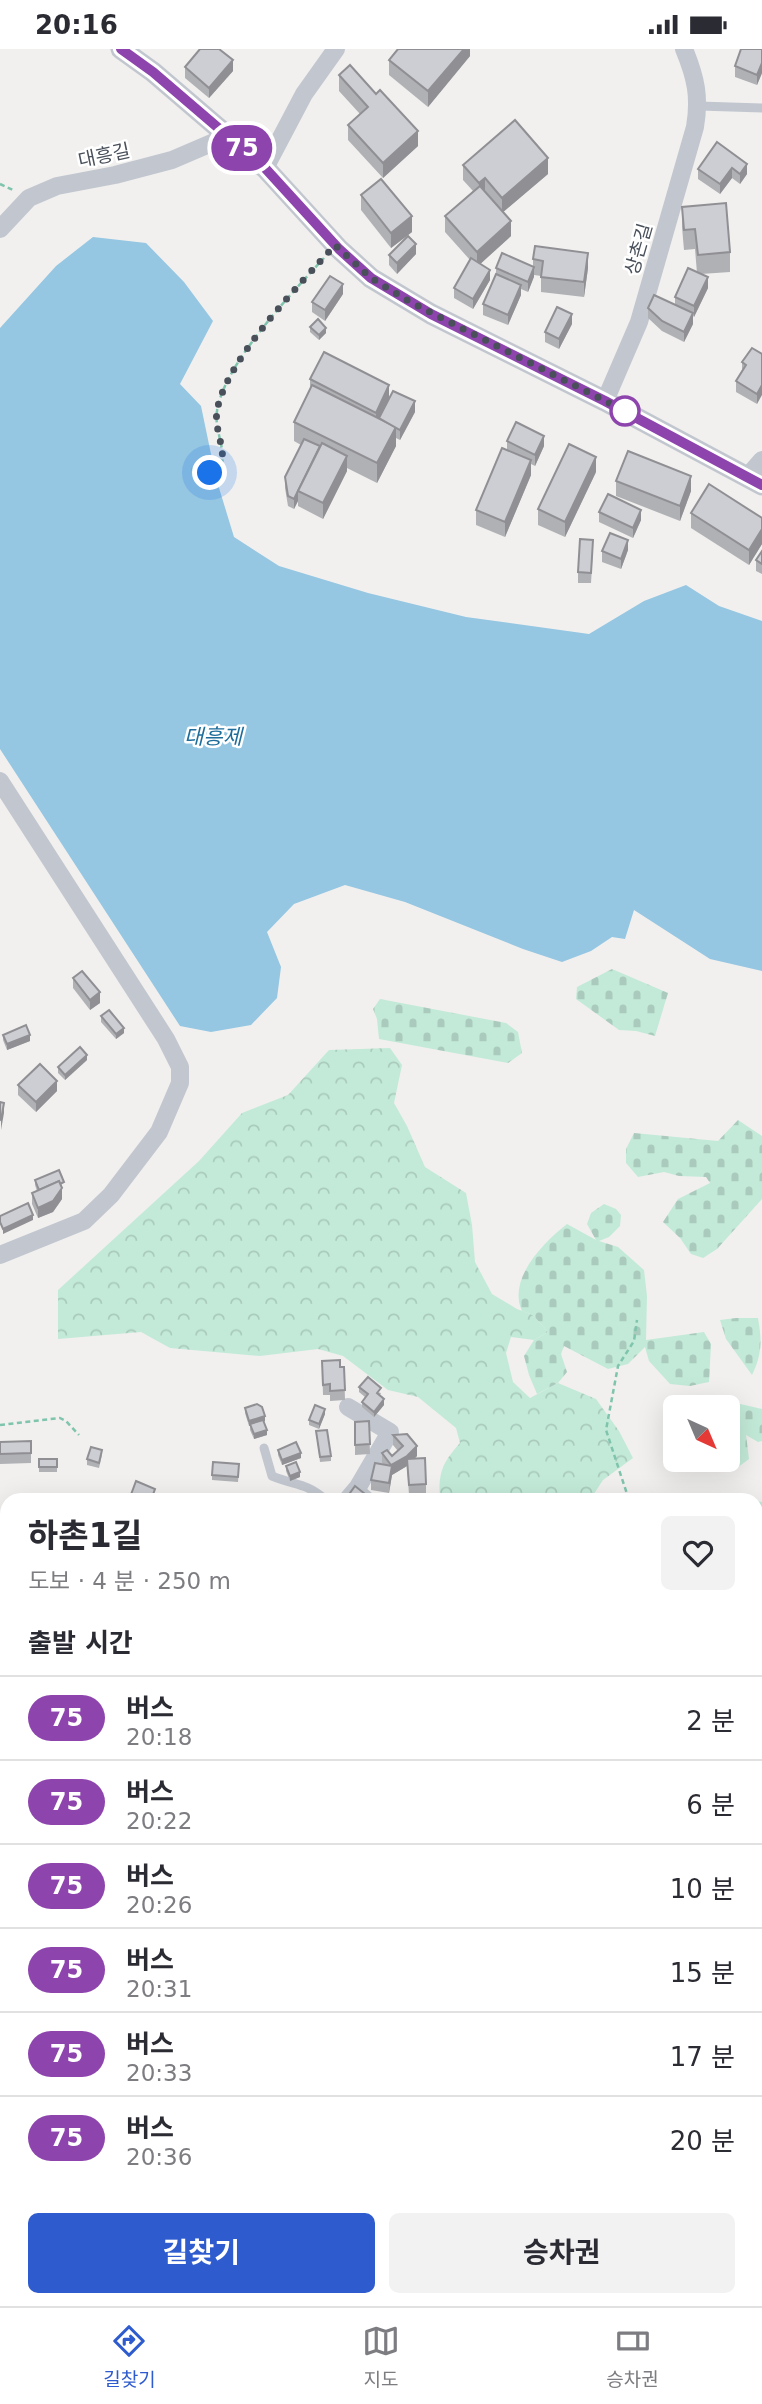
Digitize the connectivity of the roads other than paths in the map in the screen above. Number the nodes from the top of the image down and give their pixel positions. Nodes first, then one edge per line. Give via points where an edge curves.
1 (121, 49) edge
2 (336, 49) edge
3 (684, 49) edge
4 (699, 106) junction
5 (762, 108) edge
6 (228, 136) junction
7 (265, 168) junction
8 (0, 229) edge
9 (605, 401) junction
10 (757, 474) edge
11 (0, 781) edge
12 (0, 1255) edge
13 (348, 1407) dead end
14 (264, 1448) dead end
15 (316, 1493) edge
16 (353, 1493) edge

1 - 6 street
2 - 7 street via 304,94
3 - 4 street, 상촌길 via 694,73
4 - 5 lane
4 - 9 street, 상촌길 via 639,321
6 - 7 street
6 - 8 street, 대흥길 via 172,160 57,186 29,198
7 - 9 street via 371,278
9 - 10 street
11 - 12 street via 166,1039 180,1067 180,1083 159,1132 111,1195 84,1221
13 - 16 street via 390,1432
14 - 15 lane via 272,1476 304,1484

